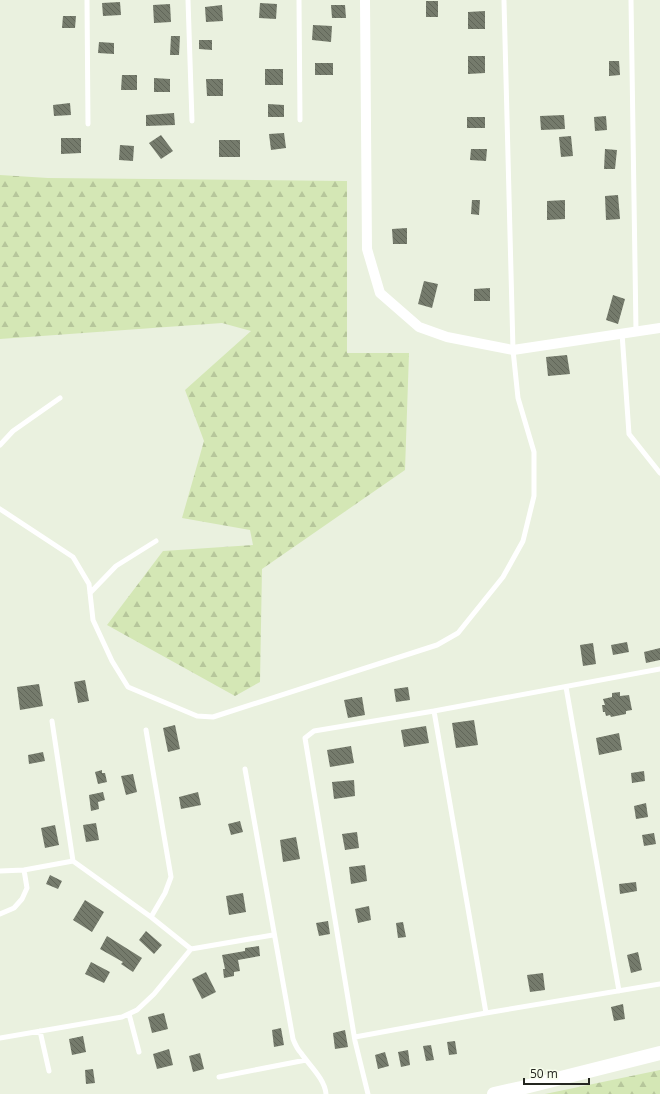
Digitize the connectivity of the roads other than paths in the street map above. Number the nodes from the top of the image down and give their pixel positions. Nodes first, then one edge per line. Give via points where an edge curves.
1 (87, 0) edge
2 (188, 0) edge
3 (299, 0) edge
4 (366, 0) edge
5 (631, 0) edge
6 (504, 1) dead end
7 (300, 120) dead end
8 (192, 121) dead end
9 (88, 124) dead end
10 (660, 328) edge
11 (636, 331) junction
12 (622, 333) junction
13 (513, 350) junction
14 (60, 398) dead end
15 (0, 445) edge
16 (660, 473) edge
17 (0, 509) edge
18 (156, 540) dead end
19 (90, 593) junction
20 (660, 669) edge
21 (566, 687) junction
22 (434, 711) junction
23 (52, 722) dead end
24 (146, 730) dead end
25 (244, 769) dead end
26 (73, 861) junction
27 (0, 870) edge
28 (24, 870) junction
29 (0, 914) edge
30 (151, 917) junction
31 (273, 935) junction
32 (191, 949) junction
33 (660, 984) edge
34 (620, 991) junction
35 (486, 1013) junction
36 (129, 1014) junction
37 (40, 1031) junction
38 (355, 1037) junction
39 (0, 1038) edge
40 (139, 1052) dead end
41 (660, 1054) edge
42 (306, 1060) junction
43 (49, 1071) dead end
44 (219, 1077) dead end
45 (326, 1094) edge
46 (368, 1094) edge
47 (494, 1094) edge

1 - 9 lane
2 - 8 lane
3 - 7 lane
4 - 13 street via 367,249 380,293 419,327 447,337
5 - 11 lane
6 - 13 lane
10 - 11 street
11 - 12 street
12 - 13 street
12 - 16 lane via 628,434
13 - 19 lane via 518,398 534,452 534,496 523,541 503,577 458,633 437,646 213,717 197,716 128,687 112,661 93,620
14 - 15 lane via 13,431
17 - 19 lane via 72,557 89,584
18 - 19 lane via 116,566
20 - 21 lane
21 - 22 lane
21 - 34 lane
22 - 35 lane
22 - 38 lane via 314,731 304,738
23 - 26 lane
24 - 30 lane via 171,877 166,894
25 - 31 lane
26 - 28 lane
26 - 30 lane
27 - 28 lane
28 - 29 lane via 27,888 22,899 14,908
30 - 32 lane
31 - 32 lane
31 - 42 lane via 293,1039
32 - 36 lane via 154,994
33 - 34 lane
34 - 35 lane
35 - 38 lane
36 - 37 lane
36 - 40 lane
37 - 39 lane
37 - 43 lane
38 - 46 lane
41 - 47 street
42 - 44 lane
42 - 45 lane via 321,1080

